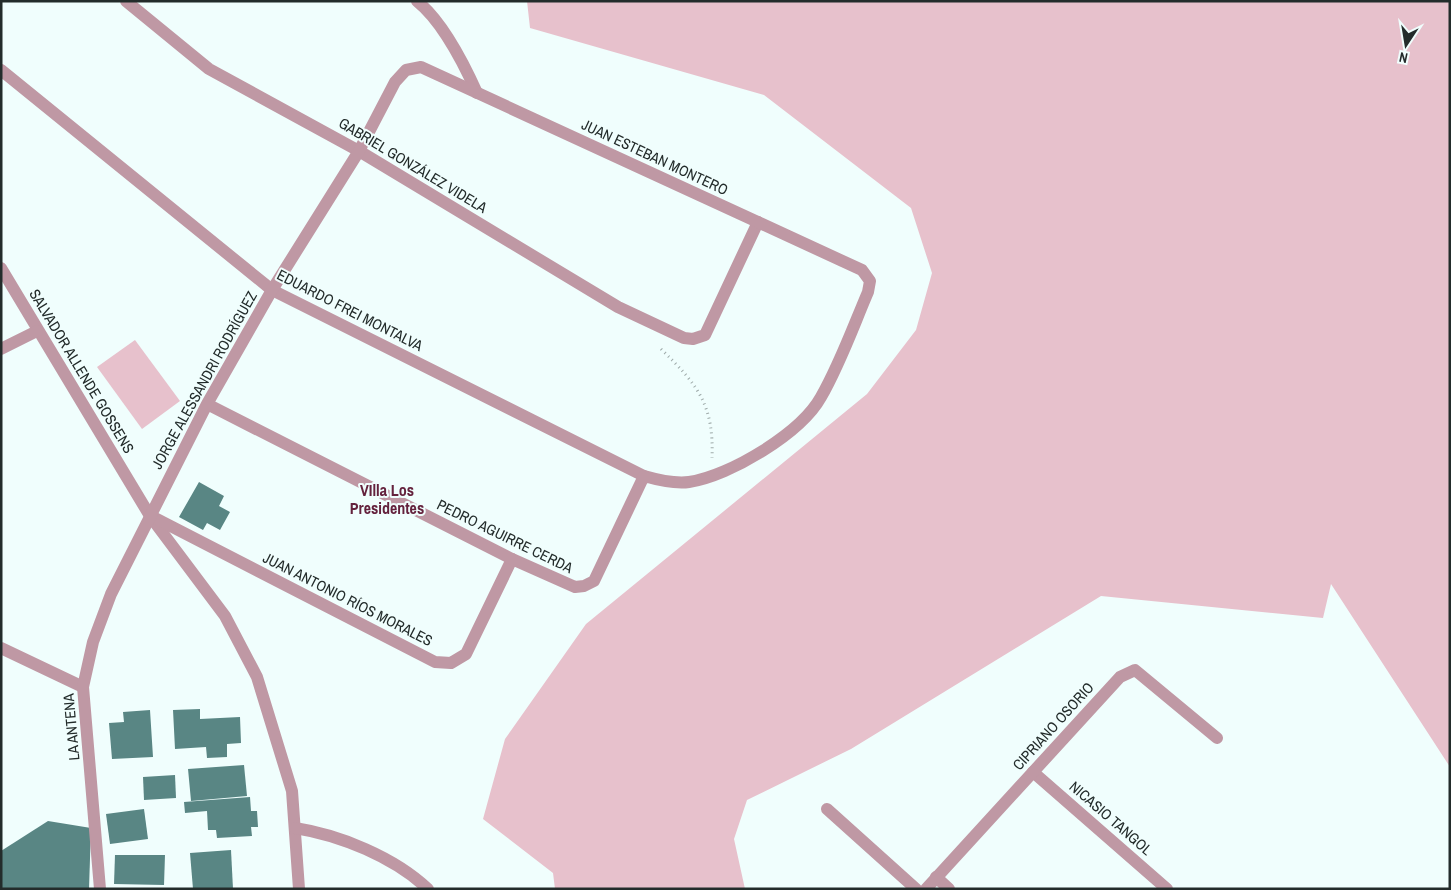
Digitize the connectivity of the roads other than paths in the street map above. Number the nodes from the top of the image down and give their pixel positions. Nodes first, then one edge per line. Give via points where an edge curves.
1 (126, 1) edge
2 (417, 1) edge
3 (421, 67) joint
4 (1, 70) edge
5 (477, 93) junction
6 (360, 150) junction
7 (758, 222) junction
8 (1, 268) edge
9 (870, 281) joint
10 (272, 290) junction
11 (37, 331) junction
12 (1, 349) edge
13 (208, 404) junction
14 (644, 476) junction
15 (150, 516) junction
16 (512, 559) junction
17 (1, 648) edge
18 (82, 687) junction
19 (1217, 738) dead end
20 (1033, 772) junction
21 (826, 808) dead end
22 (295, 828) junction
23 (936, 877) junction
24 (100, 889) edge
25 (299, 889) edge
26 (428, 889) edge
27 (916, 889) edge
28 (926, 889) edge
29 (949, 889) edge
30 (1167, 889) edge

1 - 6 street, GABRIEL GONZÁLEZ VIDELA via 210,69
2 - 5 street via 426,8 465,66
3 - 5 street, JUAN ESTEBAN MONTERO
3 - 6 street, JORGE ALESSANDRI RODRÍGUEZ via 406,70 395,82
4 - 10 street, EDUARDO FREI MONTALVA
5 - 7 street, JUAN ESTEBAN MONTERO
6 - 7 street, GABRIEL GONZÁLEZ VIDELA via 618,307 693,340 705,335
6 - 10 street, JORGE ALESSANDRI RODRÍGUEZ
7 - 9 street, JUAN ESTEBAN MONTERO via 862,270
8 - 11 street, SALVADOR ALLENDE GOSSENS
9 - 14 street, EDUARDO FREI MONTALVA via 821,398 803,421 779,442 744,461 689,482 666,482
10 - 13 street, JORGE ALESSANDRI RODRÍGUEZ
10 - 14 street, EDUARDO FREI MONTALVA
11 - 12 street
11 - 15 street, SALVADOR ALLENDE GOSSENS
13 - 15 street, JORGE ALESSANDRI RODRÍGUEZ
13 - 16 street, PEDRO AGUIRRE CERDA
14 - 16 street, PEDRO AGUIRRE CERDA via 594,581 575,587
15 - 16 street, JUAN ANTONIO RÍOS MORALES via 435,662 451,663 466,654
15 - 18 street, LA ANTENA via 111,594 93,642
15 - 22 street, SALVADOR ALLENDE GOSSENS via 225,616 258,677 292,791
17 - 18 street
18 - 24 street, LA ANTENA
19 - 20 street, CIPRIANO OSORIO via 1135,670 1120,677
20 - 23 street, CIPRIANO OSORIO
20 - 30 street, NICASIO TANGOL
21 - 27 street
22 - 25 street, SALVADOR ALLENDE GOSSENS
22 - 26 street via 322,832 374,852
23 - 28 street, CIPRIANO OSORIO
23 - 29 street

